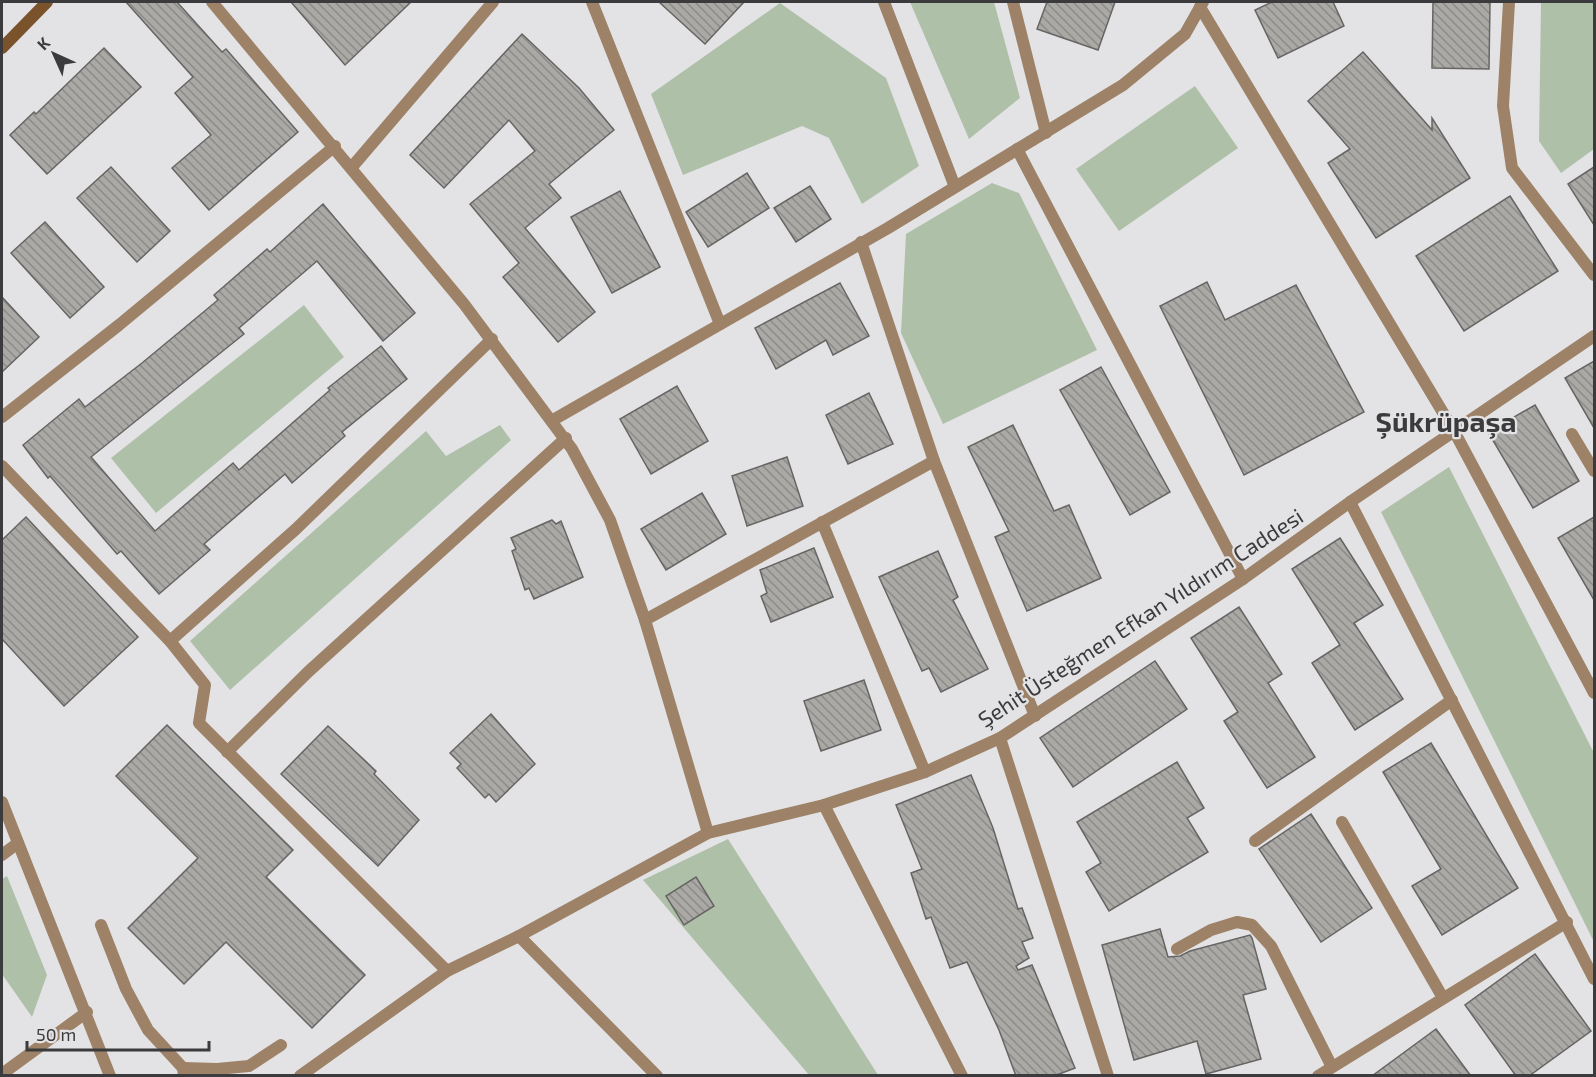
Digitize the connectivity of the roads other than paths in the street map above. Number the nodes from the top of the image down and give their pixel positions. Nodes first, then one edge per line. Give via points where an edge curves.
1 (47, 2) edge
2 (212, 2) edge
3 (493, 2) edge
4 (592, 2) edge
5 (884, 2) edge
6 (1013, 2) edge
7 (1509, 2) edge
8 (1201, 4) edge
9 (2, 48) edge
10 (1046, 133) junction
11 (335, 146) junction
12 (1017, 149) junction
13 (352, 167) junction
14 (956, 187) junction
15 (861, 242) junction
16 (1594, 275) edge
17 (720, 324) junction
18 (1594, 336) edge
19 (492, 339) junction
20 (2, 417) edge
21 (553, 420) junction
22 (1454, 431) junction
23 (1572, 434) dead end
24 (566, 438) junction
25 (934, 462) junction
26 (2, 466) edge
27 (1594, 471) edge
28 (1350, 502) junction
29 (822, 522) junction
30 (1243, 579) junction
31 (645, 620) junction
32 (170, 641) junction
33 (1594, 693) edge
34 (1452, 700) junction
35 (1035, 716) junction
36 (1000, 738) junction
37 (227, 752) junction
38 (925, 772) junction
39 (2, 802) edge
40 (824, 805) junction
41 (1342, 822) dead end
42 (708, 833) junction
43 (1255, 841) dead end
44 (18, 843) junction
45 (2, 855) edge
46 (1567, 922) junction
47 (101, 925) dead end
48 (519, 936) junction
49 (1177, 949) dead end
50 (447, 971) junction
51 (1594, 979) edge
52 (1443, 998) junction
53 (87, 1012) junction
54 (280, 1045) dead end
55 (1332, 1067) junction
56 (183, 1072) edge
57 (2, 1074) edge
58 (110, 1076) edge
59 (300, 1076) edge
60 (657, 1076) edge
61 (962, 1076) edge
62 (1108, 1076) edge
63 (1318, 1076) edge

1 - 9 main road
2 - 11 street
3 - 13 street
4 - 17 street
5 - 14 street
6 - 10 street
7 - 16 street via 1503,106 1512,168
8 - 10 street via 1185,34 1123,85
8 - 22 street
10 - 12 street
11 - 13 street
11 - 20 street
12 - 14 street
12 - 30 street
13 - 19 street
14 - 15 street
15 - 17 street
15 - 25 street
17 - 21 street
18 - 22 street, Şehit Üsteğmen Efkan Yıldırım Caddesi
19 - 21 street
19 - 32 street via 297,528
21 - 24 street
22 - 28 street, Şehit Üsteğmen Efkan Yıldırım Caddesi
22 - 33 street
23 - 27 street
24 - 31 street via 610,520
24 - 37 street via 308,672
25 - 29 street
25 - 35 street
26 - 32 street
28 - 30 street, Şehit Üsteğmen Efkan Yıldırım Caddesi
28 - 34 street
29 - 31 street
29 - 38 street
30 - 35 street, Şehit Üsteğmen Efkan Yıldırım Caddesi
31 - 42 street
32 - 37 street via 205,685 199,723
34 - 43 street
34 - 46 street
35 - 36 street, Şehit Üsteğmen Efkan Yıldırım Caddesi
36 - 38 street, Şehit Üsteğmen Efkan Yıldırım Caddesi
36 - 62 street
37 - 50 street
38 - 40 street, Şehit Üsteğmen Efkan Yıldırım Caddesi
39 - 44 street
40 - 42 street, Şehit Üsteğmen Efkan Yıldırım Caddesi
40 - 61 street
41 - 52 street
42 - 48 street, Şehit Üsteğmen Efkan Yıldırım Caddesi
44 - 45 street
44 - 53 street
46 - 51 street
46 - 52 street
47 - 56 street via 126,989 148,1030
48 - 50 street, Şehit Üsteğmen Efkan Yıldırım Caddesi
48 - 60 street
49 - 55 street via 1211,930 1237,922 1252,925 1271,946
50 - 59 street, Şehit Üsteğmen Efkan Yıldırım Caddesi
52 - 55 street
53 - 57 street
53 - 58 street
54 - 56 street via 249,1066
55 - 63 street

